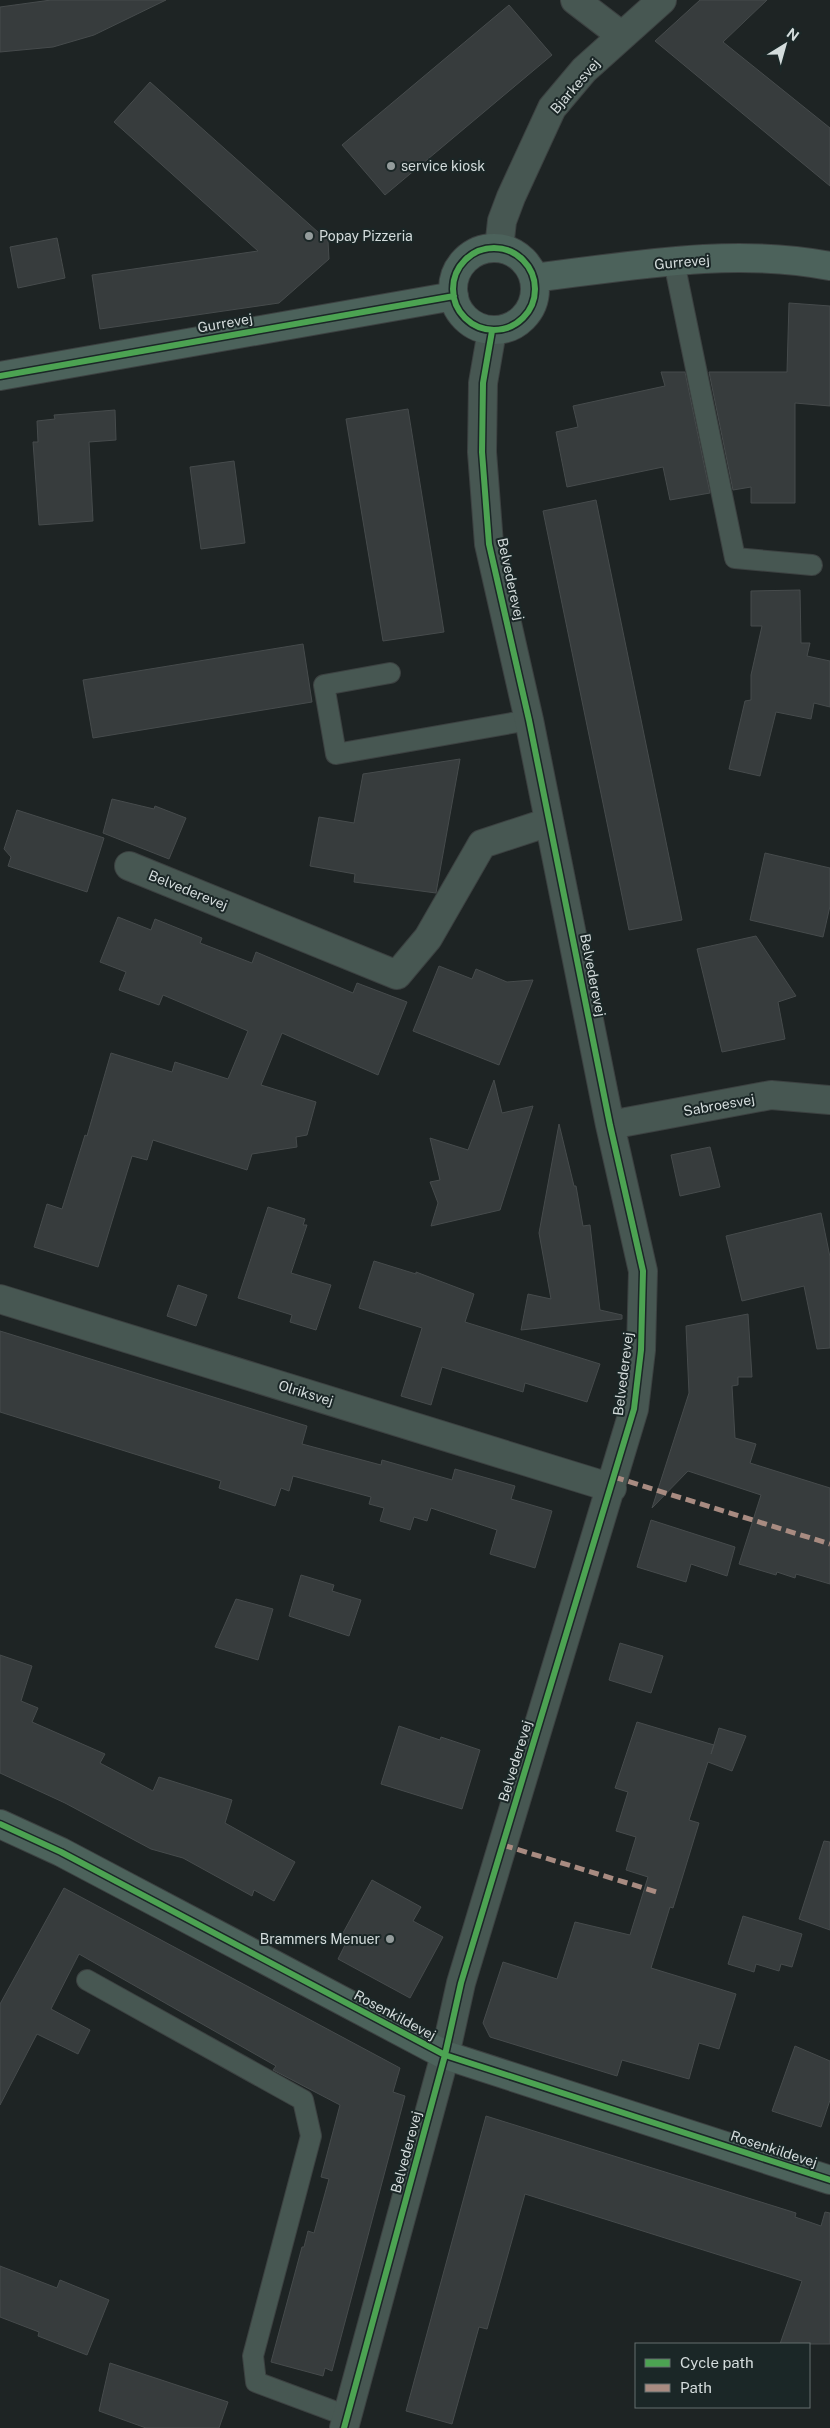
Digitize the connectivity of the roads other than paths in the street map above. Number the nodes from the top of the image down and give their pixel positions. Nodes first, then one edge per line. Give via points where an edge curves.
1 (575, 0) edge
2 (662, 0) edge
3 (622, 36) junction
4 (499, 248) junction
5 (674, 262) junction
6 (830, 266) edge
7 (534, 278) junction
8 (454, 296) junction
9 (492, 331) junction
10 (0, 376) edge
11 (812, 565) dead end
12 (390, 673) dead end
13 (529, 720) junction
14 (549, 822) junction
15 (129, 866) dead end
16 (830, 1100) edge
17 (610, 1125) junction
18 (0, 1299) edge
19 (612, 1488) junction
20 (0, 1824) edge
21 (87, 1980) dead end
22 (445, 2055) junction
23 (830, 2180) edge
24 (345, 2422) edge

1 - 3 street
2 - 3 street, Bjarkesvej
3 - 4 street, Bjarkesvej via 584,70 552,108 502,222
4 - 7 street via 521,258
4 - 8 street via 487,248 464,261 457,271
5 - 6 street, Gurrevej via 745,257 802,260
5 - 7 street, Gurrevej
5 - 11 lane via 735,558
7 - 9 street via 536,289 530,310 514,326
8 - 9 street via 463,316 471,324
8 - 10 street, Gurrevej
9 - 13 street, Belvederevej via 483,384 482,452 489,544
12 - 13 lane via 324,685 336,754
13 - 14 street, Belvederevej
14 - 15 street, Belvederevej via 482,844 428,938 397,975
14 - 17 street, Belvederevej
16 - 17 street, Sabroesvej via 771,1096
17 - 19 street, Belvederevej via 643,1271 641,1350 634,1409
18 - 19 street, Olriksvej
19 - 22 street, Belvederevej via 461,1983
20 - 22 street, Rosenkildevej via 62,1852
21 - 24 lane via 303,2100 312,2136 252,2356 256,2382
22 - 23 street, Rosenkildevej
22 - 24 street, Belvederevej

